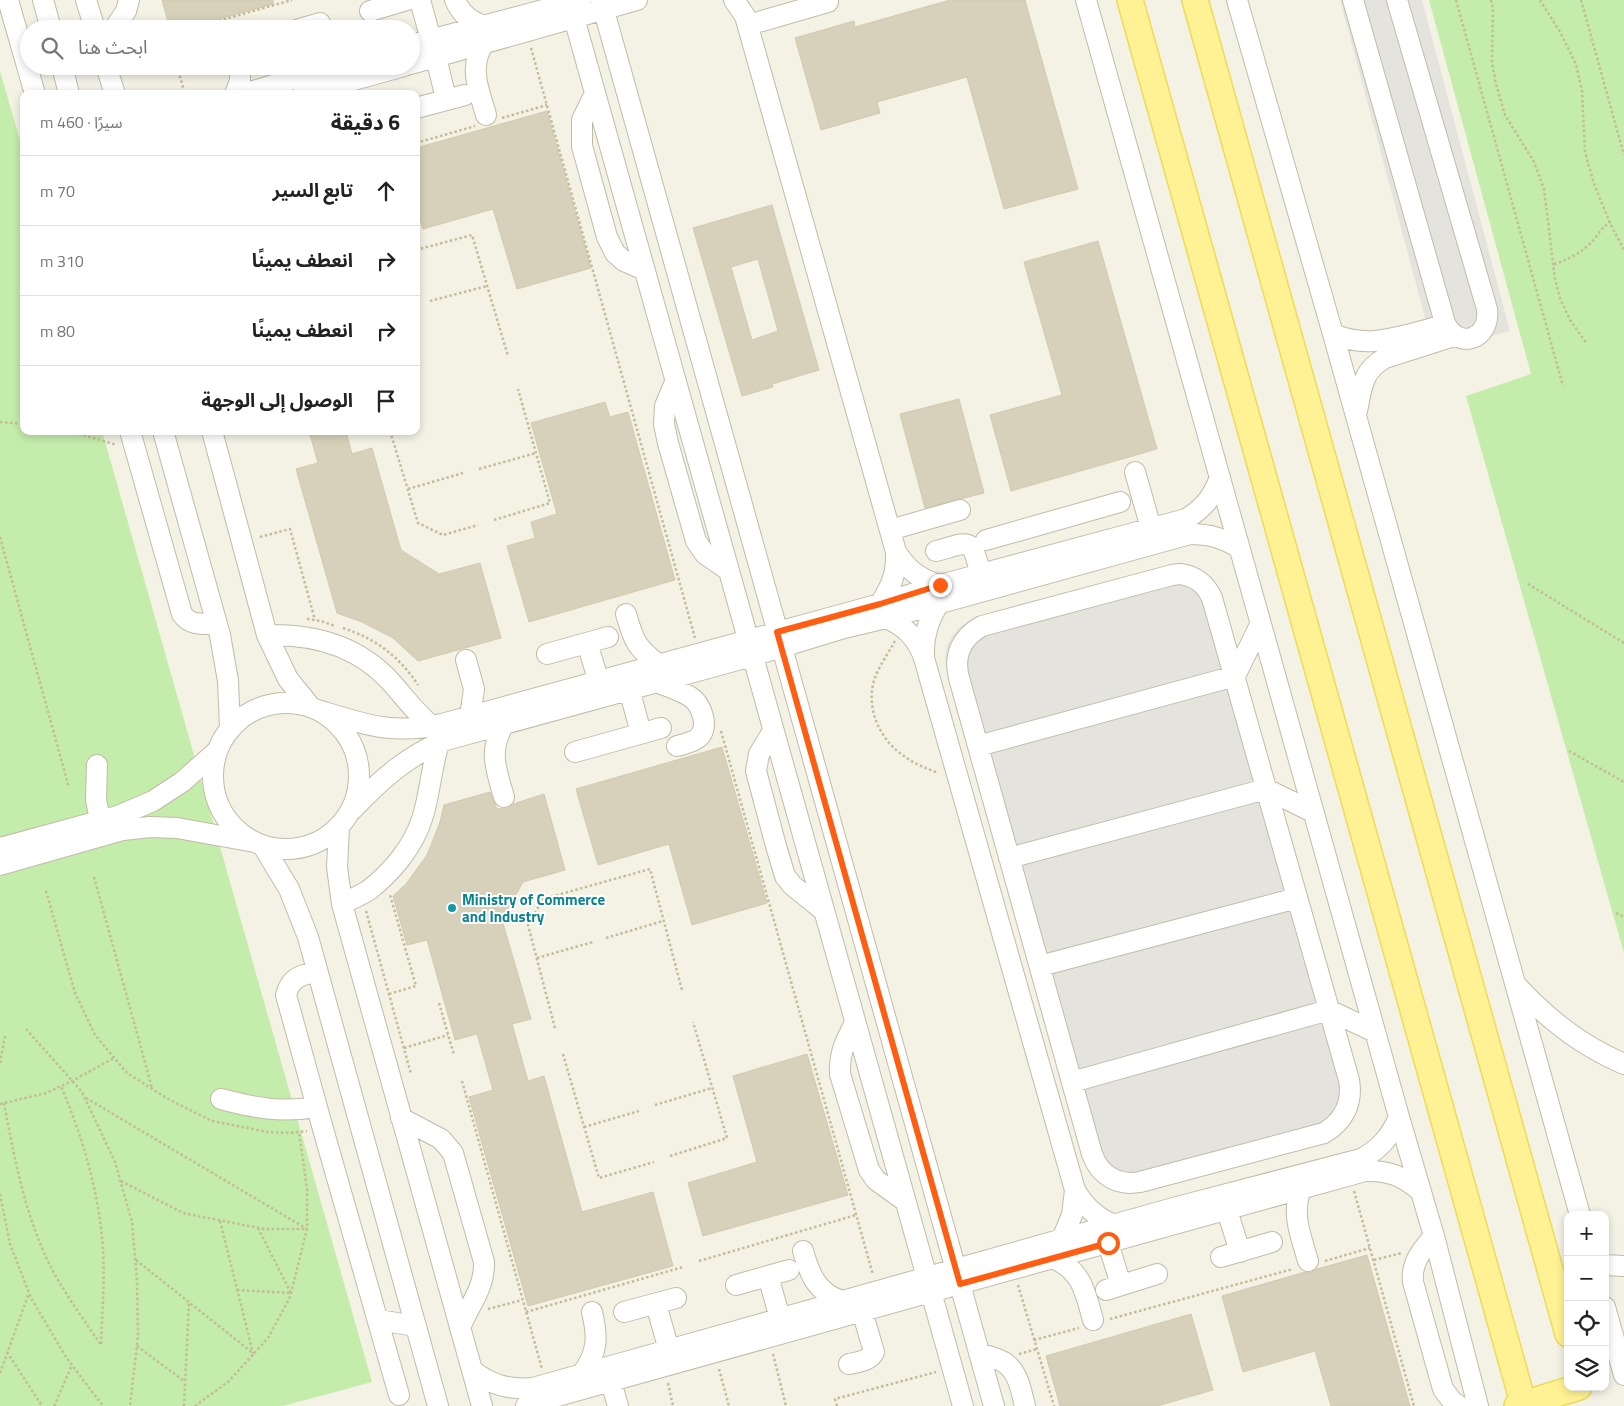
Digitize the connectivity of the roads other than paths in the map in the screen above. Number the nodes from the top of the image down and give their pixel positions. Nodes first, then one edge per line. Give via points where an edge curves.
1 (8, 0) edge
2 (43, 0) edge
3 (86, 0) edge
4 (129, 0) edge
5 (408, 0) edge
6 (420, 0) edge
7 (455, 0) edge
8 (637, 0) edge
9 (1086, 0) edge
10 (1130, 0) edge
11 (1195, 0) edge
12 (1237, 0) edge
13 (1353, 0) edge
14 (1397, 0) edge
15 (828, 2) dead end
16 (573, 5) edge
17 (602, 5) edge
18 (370, 10) dead end
19 (743, 10) edge
20 (49, 20) edge
21 (92, 20) edge
22 (120, 20) edge
23 (484, 35) junction
24 (20, 43) edge
25 (420, 47) edge
26 (433, 49) junction
27 (420, 58) edge
28 (29, 75) edge
29 (64, 75) edge
30 (109, 75) edge
31 (240, 75) edge
32 (323, 75) edge
33 (356, 75) edge
34 (313, 83) edge
35 (33, 90) edge
36 (68, 90) edge
37 (114, 90) edge
38 (237, 90) edge
39 (269, 90) edge
40 (594, 93) junction
41 (420, 107) edge
42 (486, 115) dead end
43 (644, 270) junction
44 (1449, 329) junction
45 (1333, 334) junction
46 (1356, 415) junction
47 (131, 435) edge
48 (164, 435) edge
49 (213, 435) edge
50 (1135, 472) dead end
51 (1220, 478) junction
52 (1120, 502) dead end
53 (1100, 507) junction
54 (960, 510) dead end
55 (1047, 522) junction
56 (1151, 528) junction
57 (890, 530) junction
58 (1006, 534) junction
59 (1110, 539) junction
60 (986, 540) dead end
61 (1239, 548) junction
62 (936, 551) dead end
63 (896, 552) junction
64 (1055, 554) junction
65 (1014, 565) junction
66 (981, 574) junction
67 (939, 594) junction
68 (626, 614) dead end
69 (890, 616) junction
70 (217, 624) junction
71 (1260, 625) junction
72 (267, 635) junction
73 (608, 637) dead end
74 (779, 639) junction
75 (587, 643) junction
76 (749, 648) junction
77 (547, 654) dead end
78 (924, 658) junction
79 (466, 660) dead end
80 (658, 674) junction
81 (1235, 676) junction
82 (599, 682) junction
83 (629, 690) junction
84 (315, 708) junction
85 (470, 716) junction
86 (504, 724) junction
87 (230, 727) junction
88 (661, 728) dead end
89 (773, 731) junction
90 (641, 733) junction
91 (435, 735) junction
92 (677, 746) dead end
93 (978, 746) junction
94 (216, 752) junction
95 (575, 752) dead end
96 (97, 765) dead end
97 (959, 780) junction
98 (989, 785) junction
99 (1266, 789) junction
100 (504, 797) dead end
101 (352, 810) junction
102 (1313, 812) junction
103 (100, 821) junction
104 (340, 827) junction
105 (258, 844) junction
106 (0, 848) edge
107 (1009, 858) junction
108 (0, 865) edge
109 (1297, 898) junction
110 (342, 904) junction
111 (824, 911) junction
112 (1040, 966) junction
113 (317, 971) junction
114 (1514, 983) junction
115 (1329, 1010) junction
116 (855, 1023) junction
117 (1375, 1032) junction
118 (1060, 1038) junction
119 (1624, 1064) edge
120 (1041, 1072) junction
121 (1072, 1082) junction
122 (223, 1095) dead end
123 (315, 1102) junction
124 (1399, 1117) junction
125 (401, 1118) junction
126 (1301, 1189) junction
127 (1075, 1190) junction
128 (1420, 1191) junction
129 (905, 1201) junction
130 (1227, 1210) junction
131 (1579, 1211) edge
132 (1111, 1234) junction
133 (1062, 1240) junction
134 (1272, 1242) dead end
135 (1428, 1242) junction
136 (803, 1252) dead end
137 (1052, 1258) junction
138 (1308, 1264) road end
139 (1609, 1265) edge
140 (1624, 1266) edge
141 (789, 1270) dead end
142 (1157, 1274) dead end
143 (768, 1276) junction
144 (957, 1276) junction
145 (736, 1284) dead end
146 (929, 1284) junction
147 (676, 1298) dead end
148 (842, 1301) junction
149 (656, 1304) junction
150 (862, 1311) junction
151 (592, 1312) dead end
152 (624, 1312) dead end
153 (780, 1318) junction
154 (378, 1320) junction
155 (1564, 1320) edge
156 (1609, 1321) edge
157 (462, 1322) junction
158 (1094, 1322) road end
159 (416, 1326) junction
160 (979, 1353) junction
161 (666, 1358) junction
162 (849, 1364) dead end
163 (472, 1370) junction
164 (582, 1374) junction
165 (1624, 1375) edge
166 (611, 1382) junction
167 (1568, 1391) edge
168 (1582, 1391) edge
169 (399, 1394) dead end
170 (435, 1405) edge
171 (1521, 1405) edge
172 (482, 1406) edge
173 (526, 1406) edge
174 (618, 1406) edge
175 (963, 1406) edge
176 (994, 1406) edge
177 (1025, 1406) edge
178 (1459, 1406) edge
179 (1478, 1406) edge
180 (1588, 1406) edge

1 - 24 street
2 - 20 street
3 - 21 street
4 - 22 street
5 - 18 street
6 - 26 street
7 - 23 street via 462,13
8 - 17 street
9 - 51 street
10 - 171 main road
11 - 155 main road
12 - 45 street
13 - 44 street
14 - 44 street via 1488,315 1485,327 1477,336 1466,339
15 - 19 street
16 - 17 street
16 - 23 street
16 - 23 street via 526,31
16 - 40 street
17 - 74 street
19 - 57 street
23 - 26 street
23 - 42 street via 475,75
25 - 26 street
26 - 27 street
26 - 41 street via 455,97
28 - 35 street
29 - 36 street
30 - 37 street
31 - 38 street
32 - 34 street
33 - 34 street
34 - 39 street
40 - 43 street
40 - 43 street via 582,120 582,146 607,236 624,261
43 - 76 street
44 - 45 street via 1431,329 1380,342 1352,340
44 - 46 street via 1377,362 1366,374
45 - 46 street
46 - 114 street
47 - 70 street via 182,614 192,623
48 - 70 street
49 - 72 street
50 - 56 street
51 - 56 street via 1208,502 1198,512 1186,519
51 - 61 street
52 - 53 street
53 - 55 street
53 - 59 street
54 - 57 street
55 - 58 street
55 - 64 street
56 - 59 street
57 - 63 street
58 - 60 street
58 - 65 street
59 - 64 street
61 - 67 street via 1216,536 1190,534
61 - 71 street
62 - 66 street via 969,544 974,549
63 - 67 street via 914,574
63 - 69 street
64 - 65 street
65 - 66 street
66 - 67 street
67 - 69 street
67 - 78 street via 924,635
68 - 80 street via 635,643
69 - 74 street
69 - 78 street via 916,641
70 - 87 street via 227,673
71 - 81 street
71 - 102 street
72 - 84 street via 288,679
72 - 91 street via 312,638 355,653 390,680
73 - 75 street
74 - 76 street
74 - 144 street
75 - 77 street
75 - 82 street
76 - 80 street
76 - 80 street via 700,654
76 - 89 street
78 - 97 street
79 - 85 street via 474,689
80 - 82 street
80 - 83 street
80 - 92 street via 688,695 702,714 704,729 700,737
81 - 93 street
81 - 93 street via 1209,591 1194,577 1180,574 982,626 967,636 958,652 957,669
81 - 99 street
82 - 85 street
83 - 86 street
83 - 90 street
84 - 87 street via 288,702 266,704 247,713
84 - 91 street via 369,726 411,729
84 - 101 street via 337,722 357,754 360,773
85 - 91 street
86 - 91 street
86 - 100 street via 496,740 494,759
87 - 94 street
88 - 90 street
89 - 111 street
89 - 111 street via 759,754 756,771 776,846 785,876
90 - 95 street
91 - 101 street via 377,784
91 - 110 street via 422,819 409,847 385,876
93 - 98 street
94 - 103 street via 182,782 153,801
94 - 105 street via 214,793 222,812 235,829
96 - 103 street via 96,799
97 - 98 street
97 - 120 street
98 - 107 street
99 - 102 street
99 - 107 street
99 - 109 street
101 - 104 street
102 - 117 street
103 - 106 street
104 - 105 street via 323,840 304,848 284,850
104 - 110 street via 337,867
105 - 108 street via 150,826 123,830
105 - 113 street via 289,890
107 - 112 street
109 - 112 street
109 - 115 street
110 - 125 street
111 - 116 street
112 - 118 street
113 - 123 street via 296,978 286,995
113 - 159 street
114 - 119 street via 1575,1038
114 - 131 street
115 - 117 street
115 - 121 street
115 - 121 street via 1349,1080 1350,1097 1345,1114 1324,1133 1140,1182 1124,1183 1110,1178 1098,1168
116 - 129 street
116 - 129 street via 842,1049 840,1074 869,1170 876,1180
117 - 124 street
118 - 120 street
118 - 121 street
120 - 127 street
122 - 123 street
123 - 154 street
124 - 128 street
124 - 132 street via 1384,1142 1361,1159 1177,1207
125 - 157 street
125 - 157 street via 441,1139 456,1162 485,1273
126 - 128 street via 1365,1171 1387,1172 1408,1181
126 - 130 street
126 - 138 street via 1296,1219
127 - 132 street
127 - 133 street via 1072,1215
128 - 135 street
129 - 146 street
130 - 132 street
130 - 134 street via 1230,1255
132 - 133 street
132 - 137 street
132 - 142 street via 1114,1287
133 - 144 street
135 - 178 street via 1415,1263 1412,1282 1443,1389
135 - 179 street
136 - 148 street via 816,1284 828,1295
137 - 144 street via 1013,1269
137 - 158 street via 1079,1277
139 - 140 street
141 - 143 street
143 - 145 street
143 - 153 street
144 - 146 street
144 - 160 street
146 - 148 street via 878,1291
146 - 150 street
146 - 175 street
147 - 149 street
148 - 153 street
149 - 152 street
149 - 161 street
150 - 161 street via 714,1353
150 - 162 street via 874,1352 868,1359
151 - 164 street via 596,1343
153 - 161 street
154 - 159 street
154 - 169 street
156 - 165 street
157 - 163 street
159 - 170 street
160 - 176 street
160 - 177 street via 1005,1363 1014,1372
161 - 164 street
161 - 166 street
163 - 164 street via 490,1382 511,1388 532,1388
163 - 172 street
166 - 173 street
166 - 174 street
167 - 171 main road
168 - 180 main road

